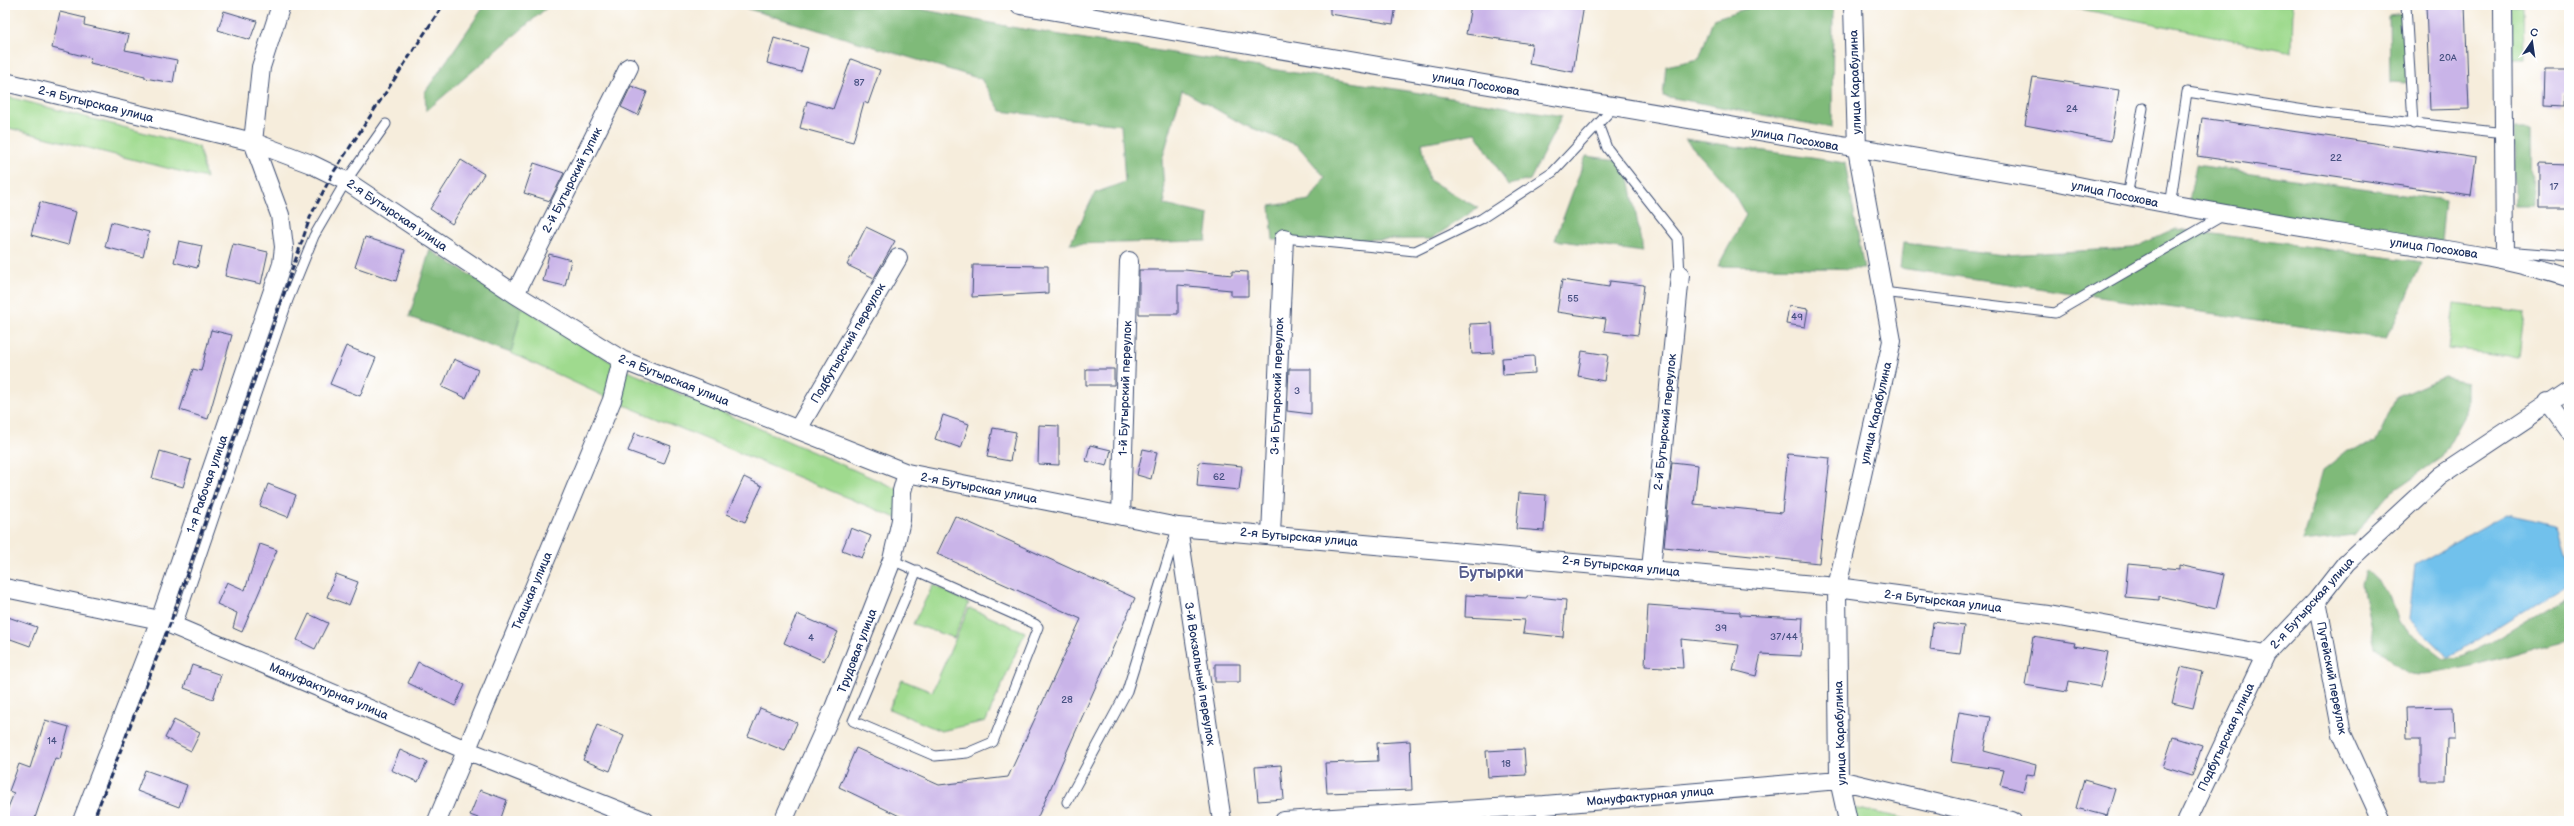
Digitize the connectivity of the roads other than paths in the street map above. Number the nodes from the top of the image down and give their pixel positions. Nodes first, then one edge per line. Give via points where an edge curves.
1 (281, 5) edge
2 (1020, 5) edge
3 (1853, 5) edge
4 (2406, 5) edge
5 (2503, 5) edge
6 (629, 67) dead end
7 (5, 82) edge
8 (1614, 107) junction
9 (2143, 108) dead end
10 (386, 124) dead end
11 (1598, 124) junction
12 (2413, 124) junction
13 (2498, 132) junction
14 (253, 142) junction
15 (1857, 149) junction
16 (346, 181) junction
17 (2127, 197) junction
18 (2170, 206) junction
19 (2225, 215) junction
20 (1284, 238) joint
21 (2505, 255) junction
22 (2569, 256) edge
23 (898, 258) dead end
24 (1129, 261) dead end
25 (1680, 275) joint
26 (2569, 278) edge
27 (1883, 292) junction
28 (515, 294) junction
29 (622, 360) junction
30 (2569, 390) edge
31 (2548, 402) junction
32 (798, 429) junction
33 (2569, 430) edge
34 (907, 473) junction
35 (1121, 516) junction
36 (1178, 527) junction
37 (1271, 535) junction
38 (892, 560) junction
39 (1651, 569) junction
40 (917, 570) junction
41 (1837, 587) junction
42 (5, 588) edge
43 (2317, 600) junction
44 (168, 623) junction
45 (2266, 654) junction
46 (466, 750) junction
47 (1839, 780) junction
48 (1067, 802) dead end
49 (1546, 813) edge
50 (82, 821) edge
51 (437, 821) edge
52 (645, 821) edge
53 (782, 821) edge
54 (1222, 821) edge
55 (1284, 821) edge
56 (1848, 821) edge
57 (2012, 821) edge
58 (2187, 821) edge
59 (2382, 821) edge

1 - 14 street via 261,67
2 - 8 street, улица Посохова
3 - 15 street, улица Карабулина
4 - 12 lane
5 - 13 street
6 - 28 street, 2-й Бутырский тупик
7 - 14 street, 2-я Бутырская улица
8 - 11 lane
8 - 15 street, улица Посохова
9 - 17 lane
10 - 16 lane
11 - 20 lane via 1553,172 1481,219 1415,251
11 - 25 lane via 1607,148 1678,238
12 - 13 lane
12 - 18 lane via 2187,92
13 - 21 street
14 - 16 street, 2-я Бутырская улица via 311,164
14 - 44 street, 1-я Рабочая улица via 280,216 284,247 282,264
15 - 17 street, улица Посохова via 2059,182
15 - 27 street, улица Карабулина
16 - 28 street, 2-я Бутырская улица
16 - 44 lane via 314,236 288,300
17 - 18 street, улица Посохова
18 - 19 street, улица Посохова
19 - 21 street, улица Посохова
19 - 27 lane via 2055,314
20 - 37 street, 3-й Бутырский переулок
21 - 22 lane
21 - 26 street, улица Посохова
23 - 32 street, Подбутырский переулок
24 - 35 street, 1-й Бутырский переулок
25 - 39 street, 2-й Бутырский переулок
27 - 41 street, улица Карабулина via 1892,342
28 - 29 street, 2-я Бутырская улица
29 - 32 street, 2-я Бутырская улица
29 - 46 street, Ткацкая улица via 612,400
30 - 31 street, 2-я Бутырская улица
31 - 33 street
31 - 43 street, 2-я Бутырская улица via 2440,476 2346,563
32 - 34 street, 2-я Бутырская улица
34 - 35 street, 2-я Бутырская улица
34 - 38 street, Трудовая улица
35 - 36 street, 2-я Бутырская улица
36 - 37 street, 2-я Бутырская улица
36 - 48 lane via 1127,691
36 - 54 street, 3-й Вокзальный переулок
37 - 39 street, 2-я Бутырская улица
38 - 40 lane
38 - 53 street, Трудовая улица via 834,708
39 - 41 street, 2-я Бутырская улица
40 - 40 lane via 1038,627 993,742 967,753 935,756 853,721
41 - 45 street, 2-я Бутырская улица via 2048,614
41 - 47 street, улица Карабулина
42 - 44 street, Мануфактурная улица
43 - 45 street, 2-я Бутырская улица
43 - 59 street, Путейский переулок via 2342,734
44 - 46 street, Мануфактурная улица
44 - 50 street, 1-я Рабочая улица
45 - 58 street, Подбутырская улица
46 - 51 street, Ткацкая улица
46 - 52 street, Мануфактурная улица
47 - 49 street, Мануфактурная улица
47 - 56 street, улица Карабулина
47 - 57 street, Мануфактурная улица
49 - 55 street, Мануфактурная улица

